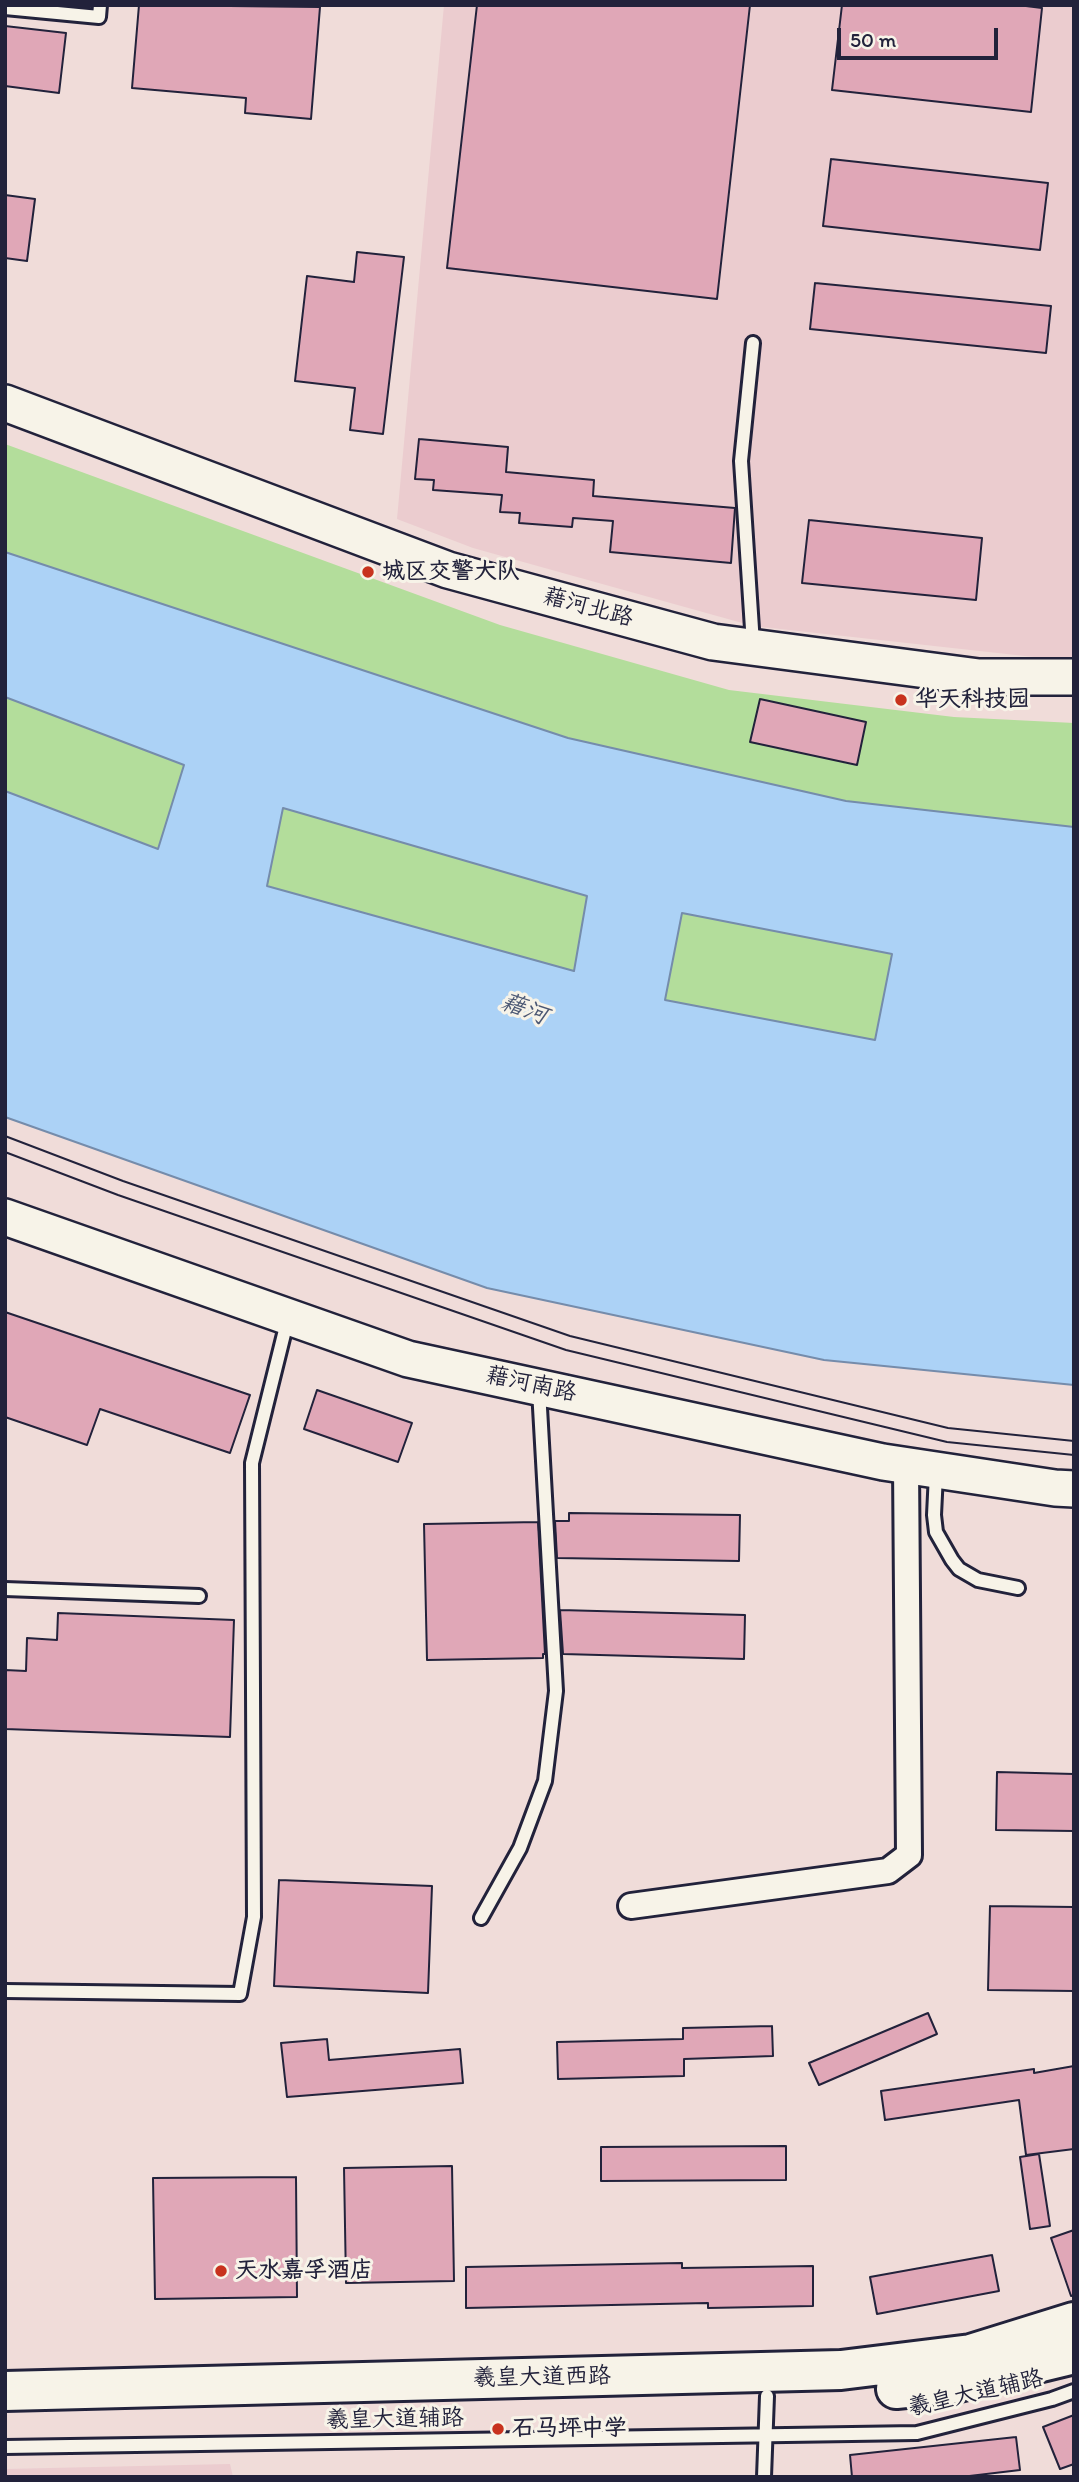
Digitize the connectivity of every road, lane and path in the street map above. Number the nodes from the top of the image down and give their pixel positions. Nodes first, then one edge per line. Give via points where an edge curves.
1 (100, 5) edge
2 (5, 8) edge
3 (754, 343) dead end
4 (5, 403) edge
5 (5, 426) edge
6 (753, 648) junction
7 (1074, 677) edge
8 (1074, 698) edge
9 (5, 1217) edge
10 (288, 1317) junction
11 (538, 1386) junction
12 (921, 1468) junction
13 (1074, 1489) edge
14 (1018, 1588) dead end
15 (5, 1589) edge
16 (199, 1596) dead end
17 (631, 1906) dead end
18 (481, 1918) dead end
19 (5, 1990) edge
20 (1074, 2322) edge
21 (1074, 2354) edge
22 (5, 2391) edge
23 (1074, 2391) edge
24 (767, 2396) junction
25 (5, 2414) edge
26 (765, 2437) junction
27 (5, 2447) edge
28 (764, 2477) edge

1 - 2 lane via 99,17
3 - 6 lane via 741,461
4 - 6 main road, 藉河北路 via 448,570 713,642
5 - 8 main road, 藉河北路 via 441,590 708,663 978,698
6 - 7 main road, 藉河北路 via 979,677
9 - 10 main road, 藉河南路
10 - 11 main road, 藉河南路 via 408,1359
10 - 19 lane via 252,1463 254,1917 240,1994
11 - 12 main road, 藉河南路
11 - 18 lane via 556,1691 545,1781 520,1848
12 - 13 main road, 藉河南路
12 - 14 lane via 936,1532 959,1569 978,1580
12 - 17 street via 909,1855 888,1871
15 - 16 lane
20 - 22 main road, 羲皇大道西路 via 971,2354 841,2371
21 - 24 main road, 羲皇大道西路 via 954,2383
23 - 26 lane, 羲皇大道辅路 via 917,2433
24 - 25 main road, 羲皇大道西路
24 - 26 lane
26 - 27 lane, 羲皇大道辅路
26 - 28 lane

